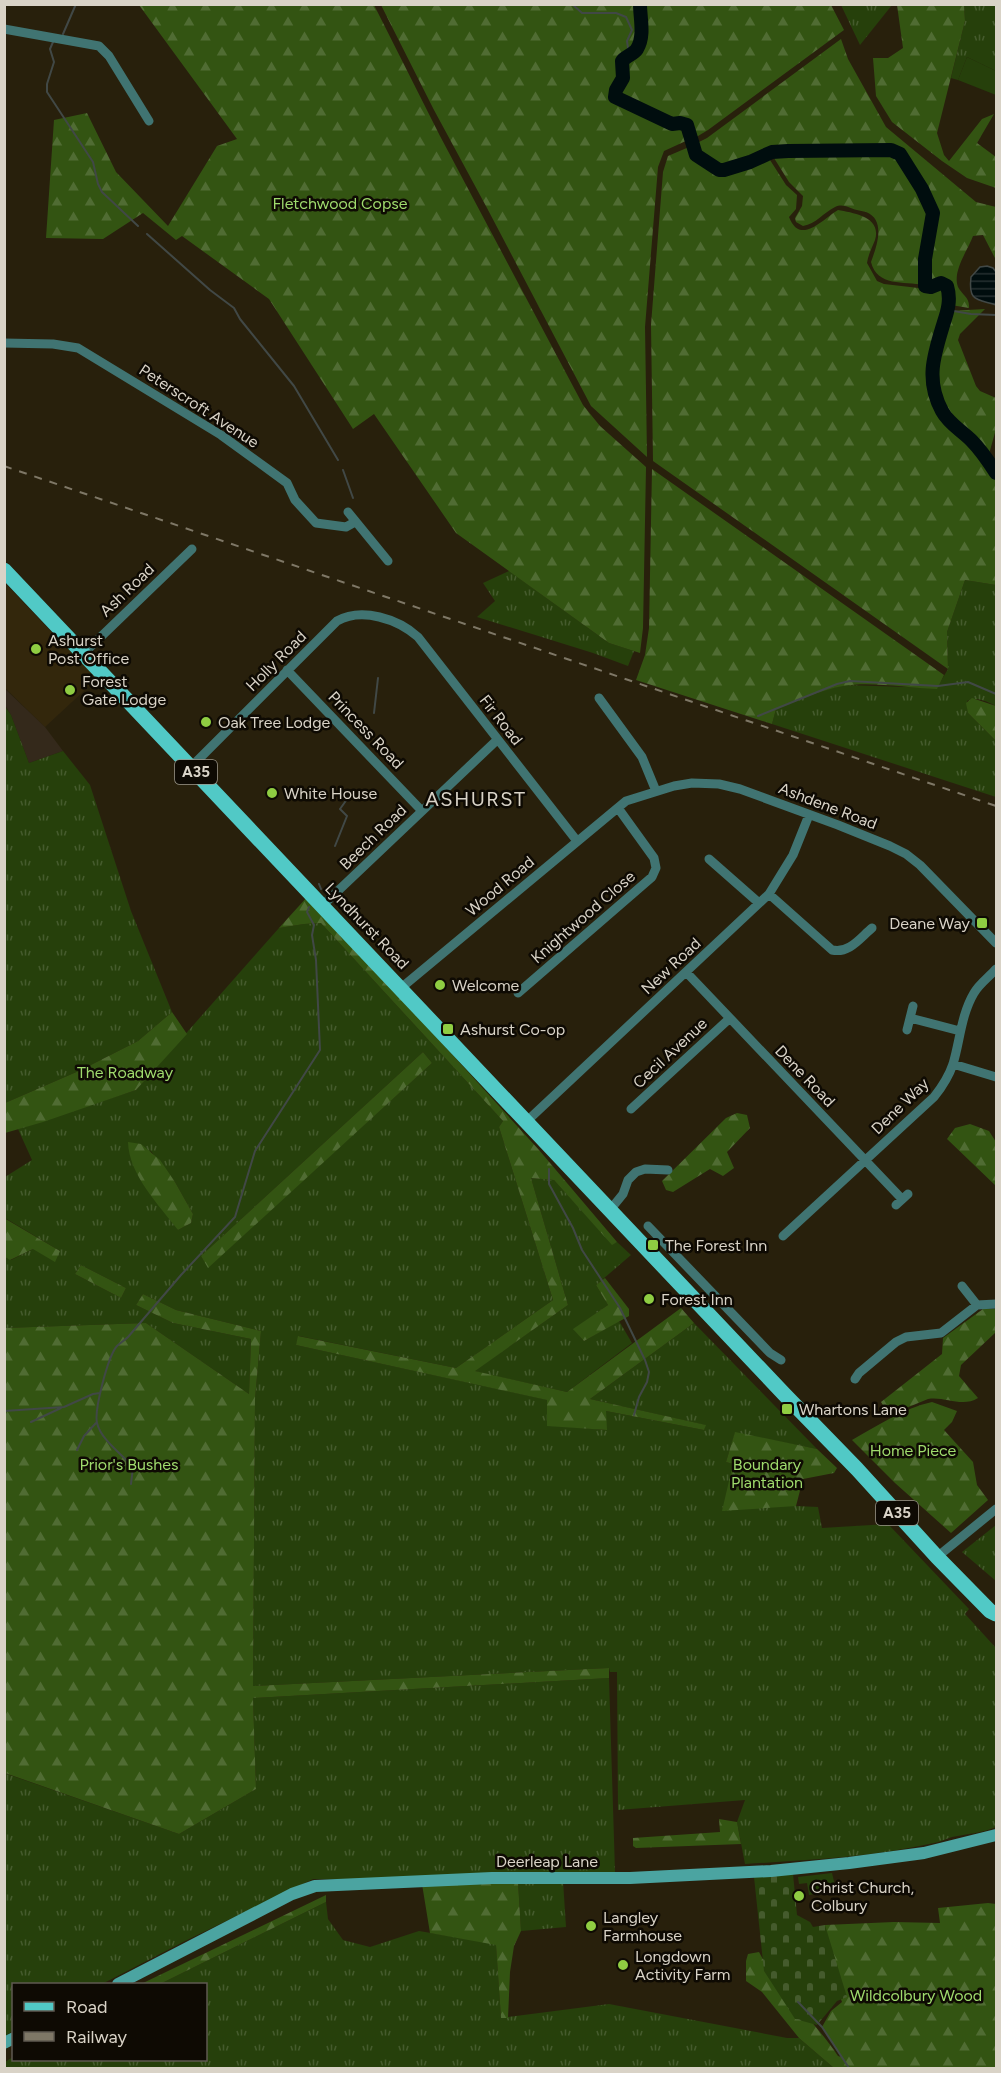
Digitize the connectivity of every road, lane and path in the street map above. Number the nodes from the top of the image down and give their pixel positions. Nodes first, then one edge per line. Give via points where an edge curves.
1 (4, 29) edge
2 (149, 121) dead end
3 (4, 343) edge
4 (348, 512) dead end
5 (355, 522) junction
6 (192, 549) dead end
7 (388, 561) dead end
8 (4, 570) edge
9 (397, 623) joint
10 (84, 653) junction
11 (287, 670) junction
12 (599, 698) dead end
13 (497, 740) junction
14 (191, 766) junction
15 (656, 791) junction
16 (618, 808) junction
17 (422, 811) junction
18 (809, 815) junction
19 (577, 841) junction
20 (709, 859) dead end
21 (769, 894) junction
22 (759, 903) junction
23 (322, 906) junction
24 (872, 928) dead end
25 (996, 943) edge
26 (996, 969) edge
27 (687, 972) junction
28 (401, 988) junction
29 (518, 993) dead end
30 (913, 1006) dead end
31 (910, 1018) junction
32 (729, 1019) junction
33 (907, 1030) dead end
34 (960, 1032) junction
35 (953, 1064) junction
36 (996, 1077) edge
37 (631, 1109) dead end
38 (526, 1121) junction
39 (865, 1160) junction
40 (668, 1170) dead end
41 (902, 1199) dead end
42 (610, 1210) junction
43 (648, 1226) dead end
44 (783, 1236) dead end
45 (962, 1286) dead end
46 (715, 1296) junction
47 (996, 1304) edge
48 (977, 1305) junction
49 (702, 1308) junction
50 (781, 1360) dead end
51 (855, 1379) dead end
52 (996, 1509) edge
53 (936, 1557) junction
54 (994, 1615) edge
55 (996, 1835) edge
56 (120, 1983) edge

1 - 2 street via 99,46
3 - 5 street, Peterscroft Avenue via 78,348 240,448 287,483 295,500 316,523 346,527
4 - 5 street
5 - 7 street
6 - 10 street, Ash Road
8 - 10 main road, Lyndhurst Road / A35
9 - 11 street, Holly Road via 367,615 344,617
9 - 13 street, Fir Road via 418,637
10 - 14 main road, Lyndhurst Road / A35
11 - 14 street, Holly Road
11 - 17 street, Princess Road
12 - 15 street via 642,757
13 - 17 street, Beech Road
13 - 19 street, Fir Road
14 - 23 main road, Lyndhurst Road / A35
15 - 16 street, Ashdene Road via 626,801
15 - 18 street, Ashdene Road via 692,783 719,784
16 - 19 street, Wood Road
16 - 29 street, Knightwood Close via 654,858 656,868 652,877 530,989
17 - 23 street, Beech Road
18 - 21 street, New Road via 790,862
18 - 25 street, Ashdene Road via 906,854
19 - 28 street, Wood Road
20 - 22 street
21 - 22 street, New Road
21 - 24 street via 832,950 846,950
22 - 27 street, New Road
23 - 28 main road, Lyndhurst Road / A35
26 - 34 street, Dene Way via 975,991
27 - 32 street, Dene Road
27 - 38 street, New Road
28 - 38 main road, Lyndhurst Road / A35
30 - 31 street
31 - 33 street
31 - 34 street
32 - 37 street, Cecil Avenue
32 - 39 street, Dene Road
34 - 35 street, Dene Way
35 - 36 street
35 - 39 street, Dene Way via 934,1097
38 - 42 main road, Lyndhurst Road / A35
39 - 41 street, Dene Road
39 - 44 street, Dene Way
40 - 42 street via 636,1172
42 - 49 main road, Lyndhurst Road / A35
43 - 46 street
45 - 48 street
46 - 49 street
46 - 50 street
47 - 48 street
48 - 51 street via 941,1333 896,1342
49 - 53 main road, Lyndhurst Road / A35
52 - 53 street
53 - 54 main road, A35
55 - 56 street, Deerleap Lane via 924,1853 771,1870 630,1878 492,1878 315,1886 292,1894

